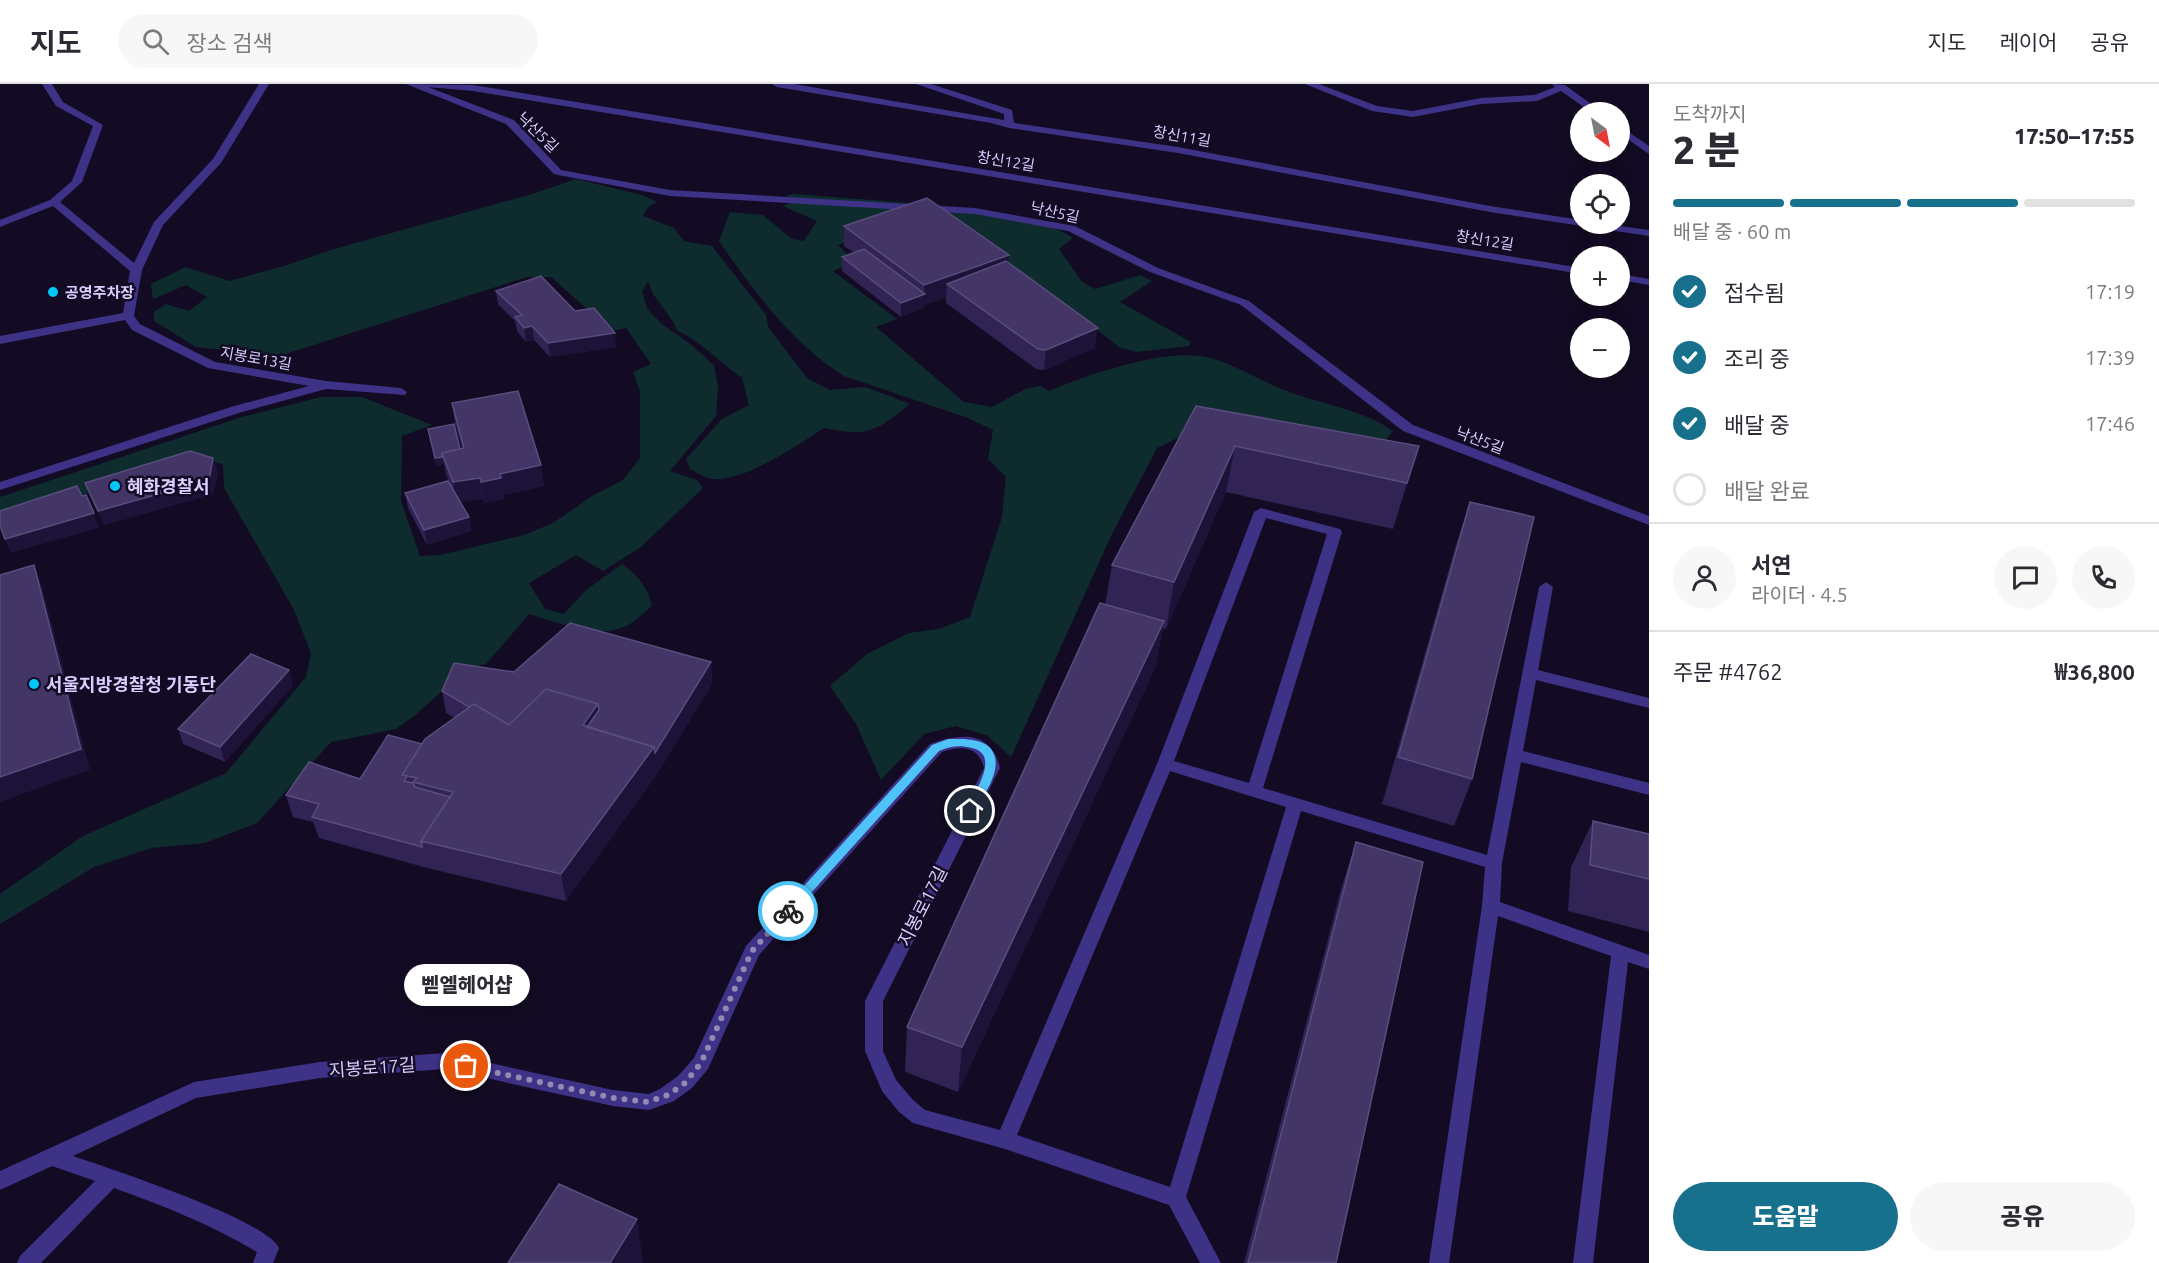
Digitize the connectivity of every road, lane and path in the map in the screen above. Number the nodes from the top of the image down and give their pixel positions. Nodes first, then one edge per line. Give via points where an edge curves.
1 (47, 84) edge
2 (264, 84) edge
3 (411, 84) edge
4 (425, 84) edge
5 (777, 84) edge
6 (921, 84) edge
7 (1310, 84) edge
8 (1560, 85) edge
9 (1583, 102) edge
10 (1009, 125) junction
11 (1630, 137) edge
12 (1649, 151) edge
13 (54, 202) junction
14 (1570, 221) edge
15 (0, 224) edge
16 (1630, 230) edge
17 (1649, 233) edge
18 (1570, 269) edge
19 (136, 270) junction
20 (1630, 279) edge
21 (1649, 282) edge
22 (128, 316) junction
23 (0, 339) edge
24 (326, 385) junction
25 (401, 392) dead end
26 (0, 486) edge
27 (1649, 521) edge
28 (1546, 587) dead end
29 (1530, 673) junction
30 (1649, 703) edge
31 (1514, 755) junction
32 (1165, 764) junction
33 (1649, 789) edge
34 (1254, 792) junction
35 (1295, 804) junction
36 (1494, 862) junction
37 (1491, 906) junction
38 (1620, 951) junction
39 (1649, 962) edge
40 (1005, 1140) junction
41 (51, 1157) junction
42 (111, 1178) junction
43 (0, 1181) edge
44 (1176, 1198) junction
45 (27, 1263) edge
46 (263, 1263) edge
47 (1211, 1263) edge
48 (1439, 1263) edge
49 (1583, 1263) edge

1 - 13 street via 59,104 98,125 77,182
2 - 19 street via 217,160 158,224
3 - 27 street, 낙산5길 via 510,122 558,172 670,193 975,211 1071,228 1154,270 1245,303 1408,428
4 - 18 street, 창신12길 via 496,92
5 - 10 street, 창신11길
6 - 10 street via 1009,112
7 - 8 street via 1375,110 1413,114 1480,101 1537,98
8 - 9 street
10 - 14 street, 창신11길 via 1178,150
11 - 12 street
13 - 15 street
13 - 19 street
16 - 17 street
19 - 22 street
20 - 21 street
22 - 23 street
22 - 24 street, 지봉로13길 via 136,327 212,365
24 - 25 street
24 - 26 street, 지봉로13길 via 238,409
28 - 29 street
29 - 30 street
29 - 31 street
31 - 33 street
31 - 36 street
32 - 34 street
32 - 34 street via 1261,512 1335,532
32 - 40 street
34 - 35 street
35 - 36 street
35 - 44 street
36 - 37 street
37 - 38 street
37 - 48 street
38 - 39 street
38 - 49 street
40 - 41 street, 지봉로17길 via 921,1117 889,1085 874,1051 874,1001 992,768 983,747 965,742 936,748 752,951 701,1063 685,1083 668,1095 648,1102 613,1098 445,1061 320,1070 194,1090
40 - 44 street
41 - 42 street
41 - 43 street, 지봉로17길
42 - 45 street
42 - 46 street via 248,1234 269,1248
44 - 47 street

